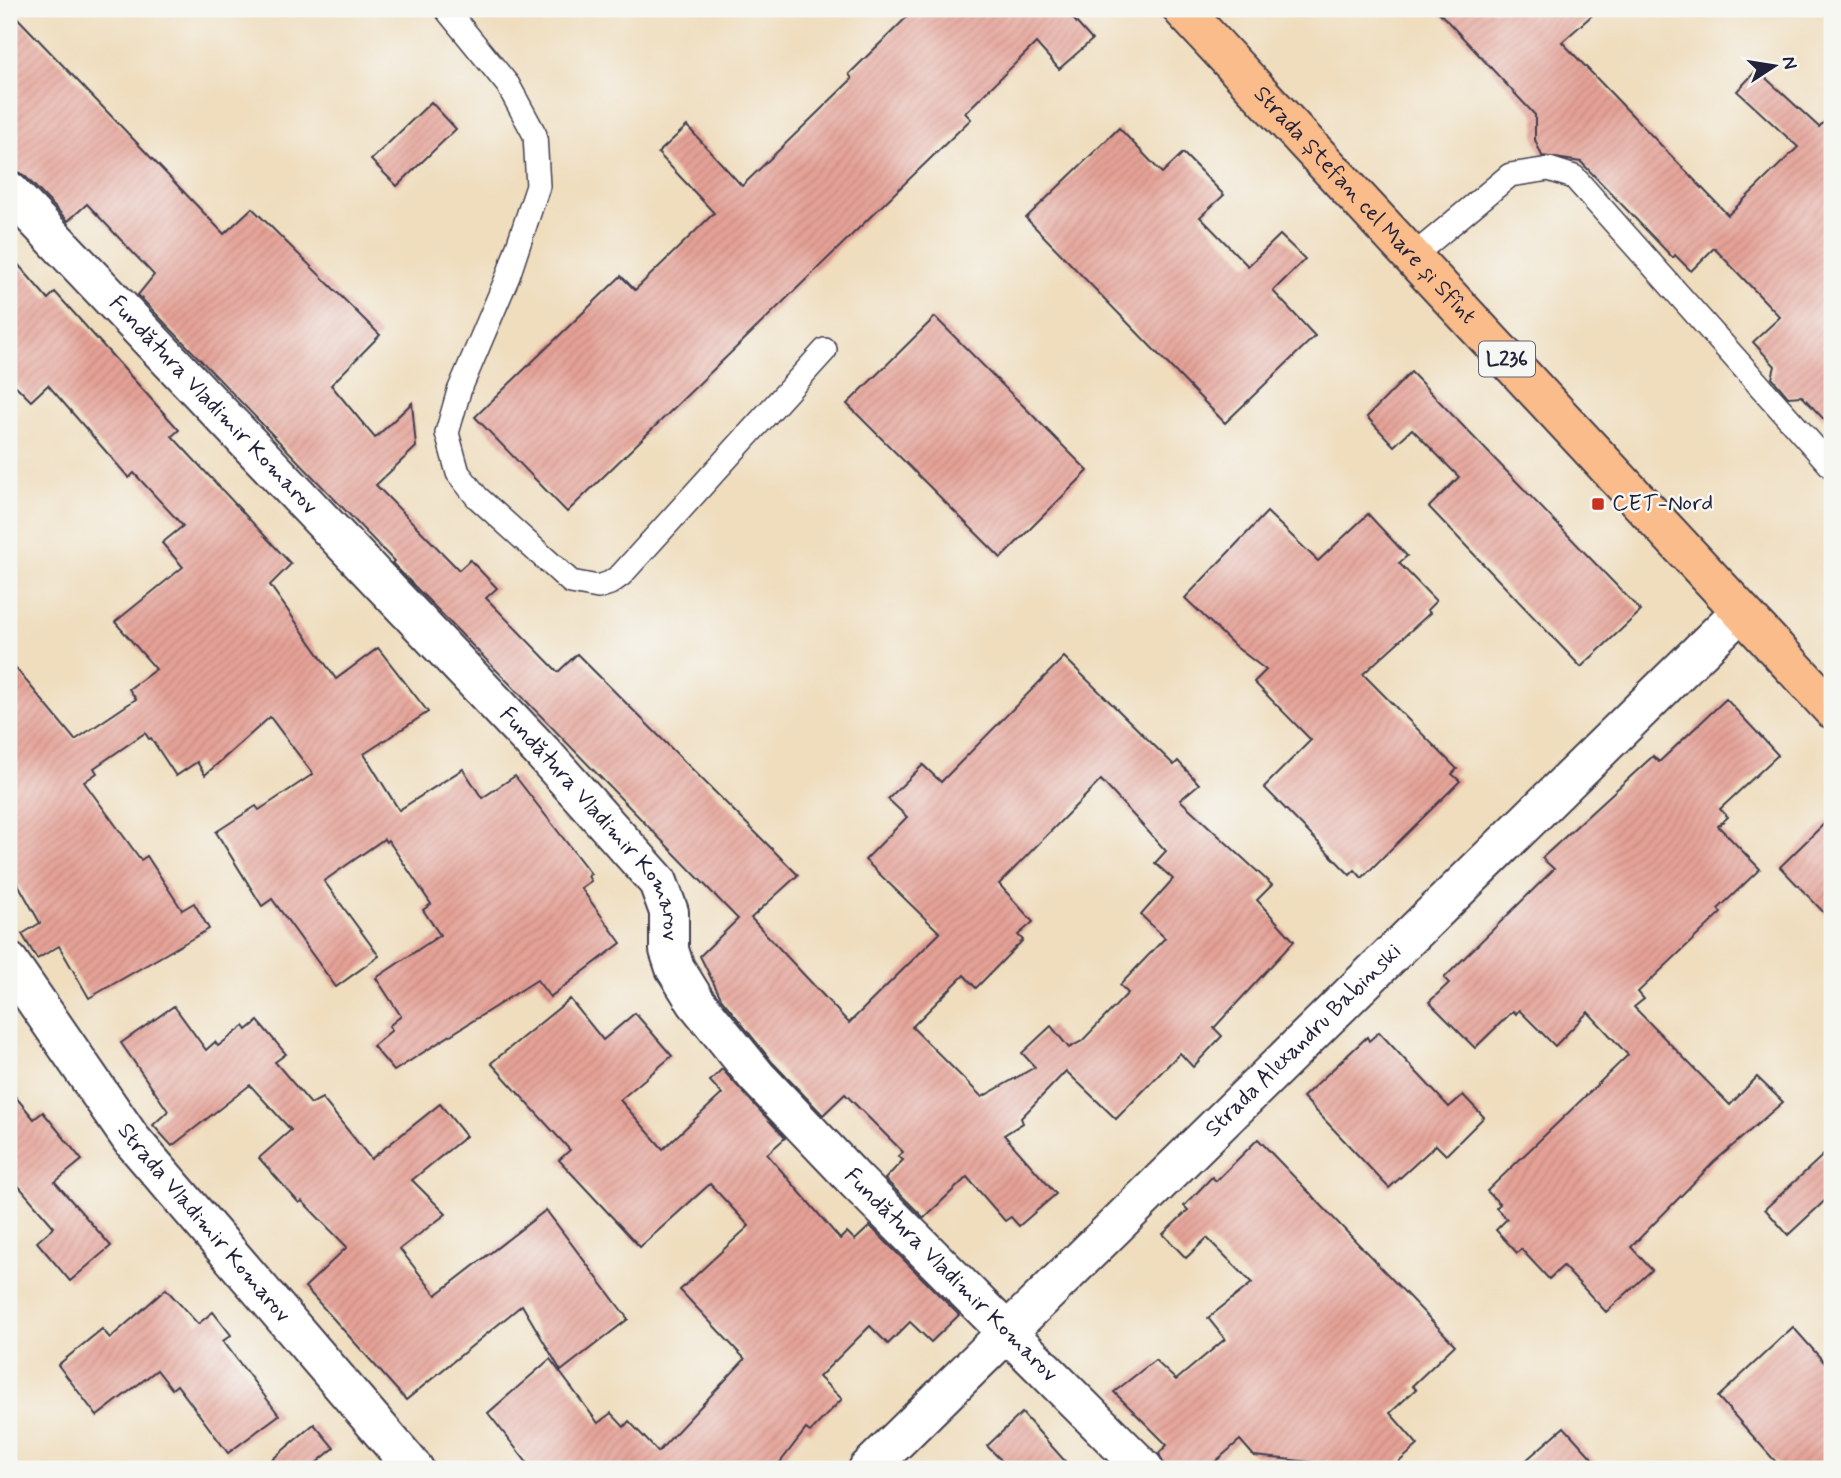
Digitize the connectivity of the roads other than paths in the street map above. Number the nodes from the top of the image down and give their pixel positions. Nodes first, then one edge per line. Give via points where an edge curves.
1 (446, 9) edge
2 (1182, 9) edge
3 (9, 191) edge
4 (1412, 257) junction
5 (825, 350) dead end
6 (1832, 467) edge
7 (1740, 612) junction
8 (1832, 709) edge
9 (9, 962) edge
10 (1007, 1332) junction
11 (414, 1469) edge
12 (868, 1469) edge
13 (1144, 1469) edge

1 - 5 lane via 508,85 534,135 538,186 447,432 458,473 477,497 571,582 598,587 621,575
2 - 4 main road, Strada Ștefan cel Mare și Sfînt / L236
3 - 10 street, Fundătura Vladimir Komarov via 542,752 658,882 669,912 672,961 704,1012 757,1077
4 - 6 lane via 1510,175 1549,169 1574,177
4 - 7 main road, Strada Ștefan cel Mare și Sfînt / L236
7 - 8 main road, Strada Ștefan cel Mare și Sfînt / L236
7 - 10 street, Strada Alexandru Babinski
9 - 11 street, Strada Vladimir Komarov via 131,1139
10 - 12 street, Strada Alexandru Babinski
10 - 13 street, Fundătura Vladimir Komarov

